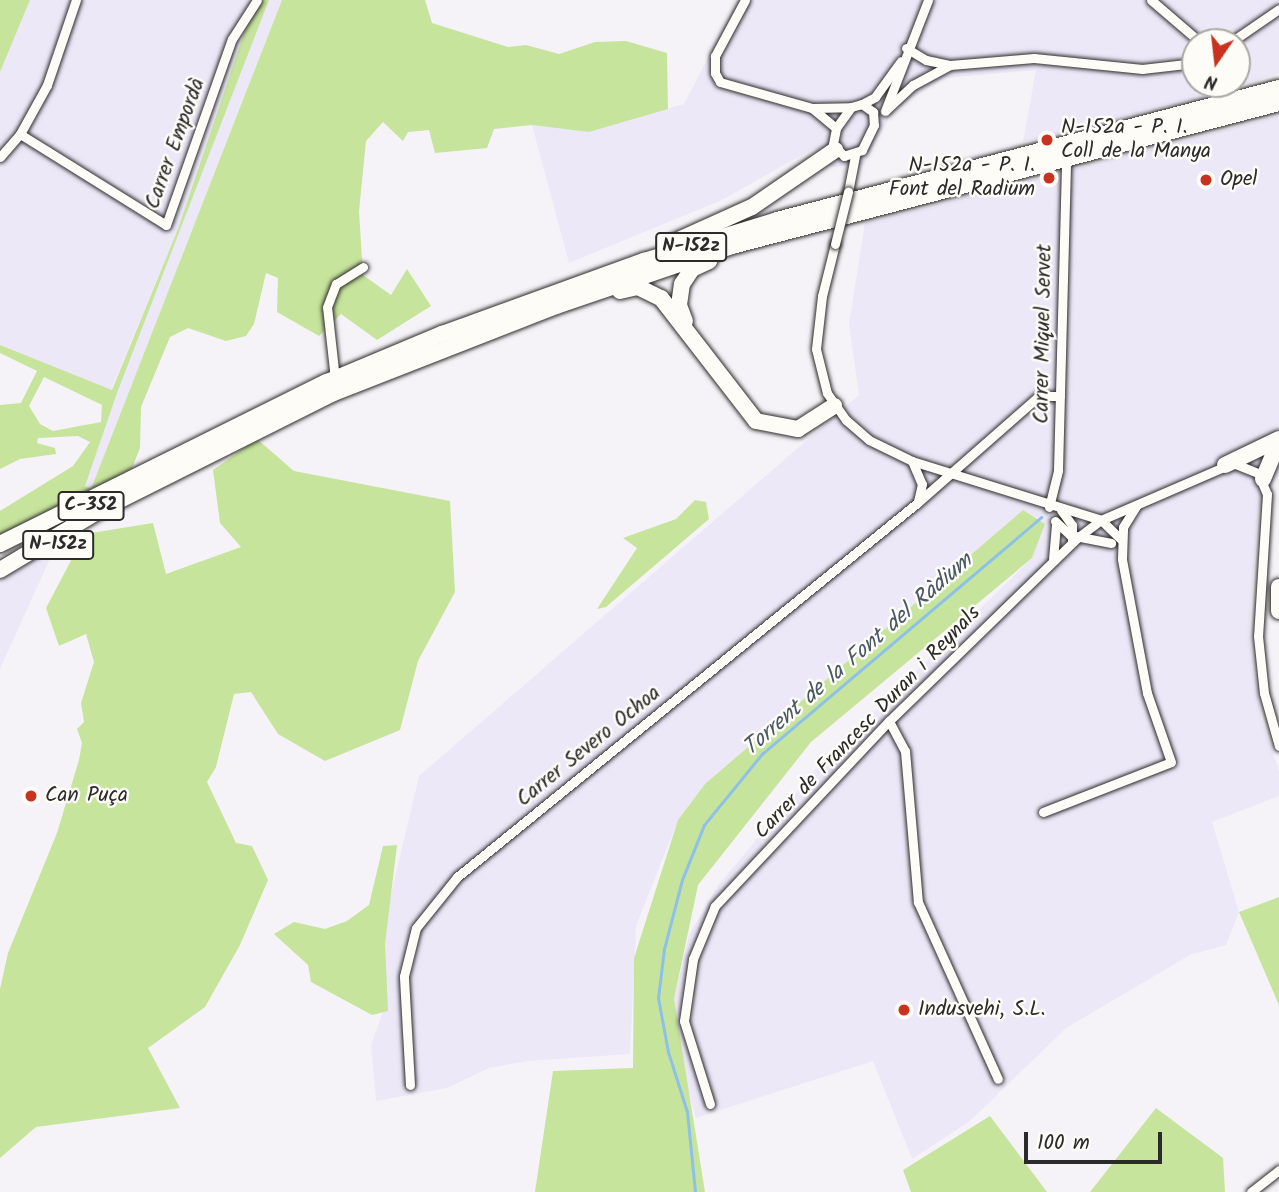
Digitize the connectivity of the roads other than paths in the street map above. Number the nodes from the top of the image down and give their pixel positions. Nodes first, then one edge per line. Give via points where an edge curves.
1 (76, 0) edge
2 (257, 0) edge
3 (745, 0) edge
4 (928, 0) edge
5 (1151, 0) edge
6 (1279, 9) edge
7 (1184, 28) edge
8 (1251, 28) edge
9 (906, 48) junction
10 (901, 61) junction
11 (950, 65) junction
12 (1181, 65) edge
13 (1279, 82) edge
14 (1279, 88) edge
15 (1229, 101) junction
16 (1279, 103) edge
17 (862, 104) junction
18 (850, 107) junction
19 (812, 108) junction
20 (884, 111) junction
21 (875, 118) junction
22 (836, 128) junction
23 (20, 134) junction
24 (835, 150) junction
25 (855, 155) junction
26 (0, 157) edge
27 (1066, 160) junction
28 (748, 244) junction
29 (645, 261) junction
30 (363, 267) dead end
31 (556, 306) junction
32 (689, 333) junction
33 (335, 379) junction
34 (1060, 396) junction
35 (834, 406) junction
36 (1279, 440) edge
37 (176, 457) joint
38 (912, 461) junction
39 (1225, 465) junction
40 (952, 473) junction
41 (1263, 478) junction
42 (1140, 501) junction
43 (917, 503) junction
44 (112, 506) joint
45 (1054, 508) junction
46 (1101, 520) junction
47 (1055, 521) junction
48 (1074, 540) junction
49 (1116, 541) junction
50 (2, 562) edge
51 (1052, 563) junction
52 (1279, 587) edge
53 (1279, 611) edge
54 (890, 720) junction
55 (1279, 746) edge
56 (1043, 812) dead end
57 (998, 1079) dead end
58 (410, 1085) dead end
59 (710, 1104) dead end
60 (1279, 1170) edge
61 (1251, 1192) edge

1 - 23 street via 47,85
2 - 23 street, Carrer Empordà via 232,39 166,225
3 - 19 street via 715,56 715,73 729,87
4 - 9 street
5 - 7 street
6 - 8 street
9 - 10 street
9 - 11 street via 926,60
10 - 17 street via 875,97
10 - 20 street
11 - 12 street via 1034,58 1142,69
11 - 20 street via 913,85
13 - 15 highway
14 - 15 highway, N-152z
15 - 29 highway, N-152z via 776,220
16 - 27 highway, N-152z
17 - 18 street
17 - 21 street
18 - 19 street
18 - 22 street
19 - 22 street
20 - 21 street
21 - 25 street via 862,150
22 - 24 street
23 - 26 street
24 - 25 street
24 - 29 highway via 752,207 656,250
25 - 35 street, bridge via 822,296 816,349
27 - 28 highway, N-152z
27 - 34 street, Carrer Miquel Servet
28 - 31 highway, N-152z
28 - 32 highway via 700,264 686,276 678,298
29 - 33 highway, N-152z via 442,334
30 - 33 street via 336,284 327,307
31 - 32 highway via 629,288 646,289 661,298
31 - 44 highway, N-152z via 334,393
32 - 35 highway via 756,421 798,429
33 - 37 highway, N-152z
34 - 40 street, Carrer Severo Ochoa via 1039,396
34 - 45 street, Carrer Miquel Servet
35 - 38 street via 869,440
36 - 39 highway
36 - 41 highway
37 - 50 highway, C-352
38 - 40 street
38 - 43 street via 922,484
39 - 41 street via 1246,465
39 - 42 street, Carrer de Francesc Duran i Reynals
40 - 43 street, Carrer Severo Ochoa
40 - 45 street
41 - 55 street via 1267,494 1258,636 1264,693
42 - 46 street, Carrer de Francesc Duran i Reynals
42 - 49 street
43 - 58 street, Carrer Severo Ochoa via 457,877 416,928 404,976
44 - 50 highway, C-352
45 - 46 street
45 - 47 street
45 - 48 street via 1069,519
46 - 48 street, Carrer de Francesc Duran i Reynals
46 - 49 street
47 - 48 street
47 - 51 street
48 - 49 street
48 - 51 street, Carrer de Francesc Duran i Reynals
49 - 56 street via 1147,693 1171,762
51 - 54 street, Carrer de Francesc Duran i Reynals
52 - 53 highway
54 - 57 street via 905,751 918,902
54 - 59 street, Carrer de Francesc Duran i Reynals via 715,906 693,959 684,1021
60 - 61 street

